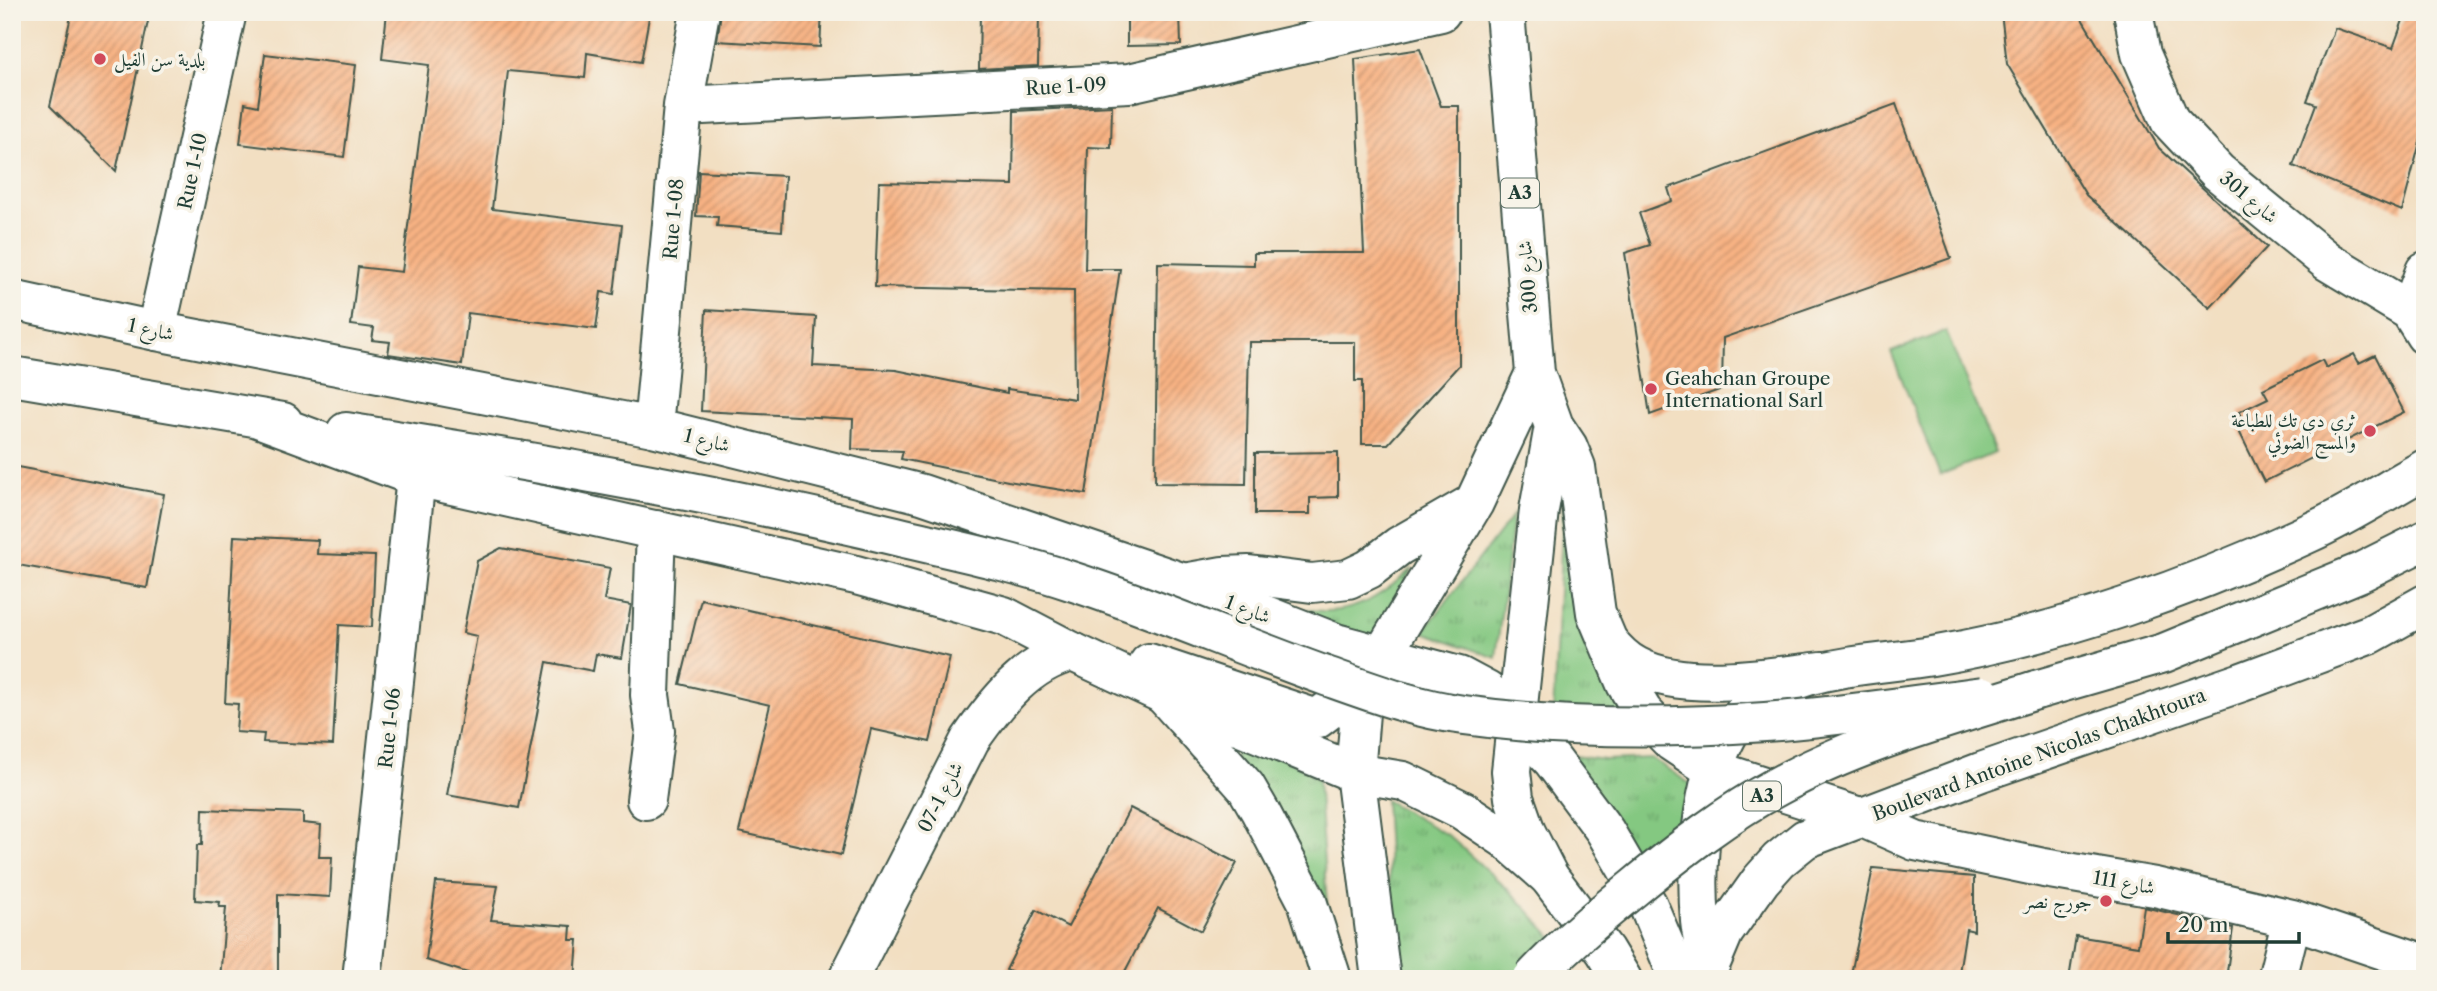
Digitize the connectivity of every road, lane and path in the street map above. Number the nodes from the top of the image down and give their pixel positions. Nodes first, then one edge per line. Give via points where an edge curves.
1 (227, 12) edge
2 (700, 12) edge
3 (1441, 12) edge
4 (1505, 12) edge
5 (2133, 12) edge
6 (683, 106) junction
7 (2425, 271) edge
8 (12, 300) edge
9 (2417, 323) edge
10 (156, 331) junction
11 (1535, 373) junction
12 (12, 376) edge
13 (258, 418) junction
14 (1554, 426) junction
15 (653, 427) junction
16 (2425, 468) edge
17 (416, 477) junction
18 (1474, 503) junction
19 (656, 530) junction
20 (2425, 540) edge
21 (1184, 583) junction
22 (2425, 604) edge
23 (1004, 616) junction
24 (1607, 640) junction
25 (1336, 643) junction
26 (1073, 652) junction
27 (1382, 656) junction
28 (1822, 671) junction
29 (2036, 690) junction
30 (1163, 694) junction
31 (1516, 722) junction
32 (1714, 770) junction
33 (1355, 773) junction
34 (646, 800) dead end
35 (1863, 818) junction
36 (1549, 877) junction
37 (2292, 919) junction
38 (2425, 964) edge
39 (1698, 976) edge
40 (362, 979) edge
41 (848, 979) edge
42 (1332, 979) edge
43 (1381, 979) edge
44 (1532, 979) edge
45 (1622, 979) edge
46 (2277, 979) edge

1 - 10 main road, Rue 1-10
2 - 6 main road, Rue 1-08
3 - 6 main road, Rue 1-09 via 1129,83
4 - 11 main road, شارع 300 / A3
5 - 9 main road, شارع 301 via 2141,54 2170,121 2218,172 2327,261
6 - 15 main road, Rue 1-08
7 - 9 main road
8 - 10 main road, شارع 1
10 - 15 main road, شارع 1
11 - 14 main road, شارع 111
11 - 18 main road, A3
12 - 13 main road
13 - 17 main road
13 - 29 main road, bridge via 660,484 1017,564 1362,689 1459,715 1555,724 1679,727 1768,722
14 - 24 main road, شارع 111 via 1576,467 1594,602
14 - 31 main road via 1539,510
15 - 21 main road, شارع 1 via 922,494
16 - 28 main road via 2310,533 2100,614 1970,649
17 - 19 main road
17 - 40 main road, Rue 1-06
18 - 21 main road via 1348,579 1312,583 1249,575
18 - 27 main road, A3
19 - 23 main road via 856,575
19 - 34 main road via 650,695 655,731
20 - 29 main road, A3 via 2361,572 2164,653
21 - 25 main road, شارع 1
22 - 35 main road, Boulevard Antoine Nicolas Chakhtoura via 2358,639
23 - 25 main road via 1317,719 1334,706 1340,687
23 - 26 main road
24 - 28 main road via 1636,666 1670,677 1748,679
24 - 32 main road, شارع 111 via 1643,712 1672,742
25 - 27 main road, شارع 1
26 - 30 main road
26 - 41 main road, شارع 1-07 via 1036,666 970,740
27 - 31 main road, شارع 1 via 1459,676 1487,691
27 - 33 main road, A3 via 1364,695
28 - 32 main road via 1782,685 1742,715
29 - 44 main road, A3, bridge via 1882,740 1777,786 1694,839 1593,920
30 - 33 main road
30 - 42 main road via 1246,787 1307,901
31 - 36 main road via 1511,771 1514,798
31 - 39 main road, شارع 1 via 1552,760 1605,831 1648,905
32 - 35 main road, شارع 111
32 - 39 main road via 1705,795 1698,870
33 - 36 main road via 1403,781 1462,810 1507,840
33 - 43 main road, A3
35 - 37 main road, شارع 111 via 1915,841 2155,887
35 - 39 main road, Boulevard Antoine Nicolas Chakhtoura via 1805,839 1779,860 1724,932
36 - 45 main road
37 - 38 main road, شارع 111
37 - 46 main road

